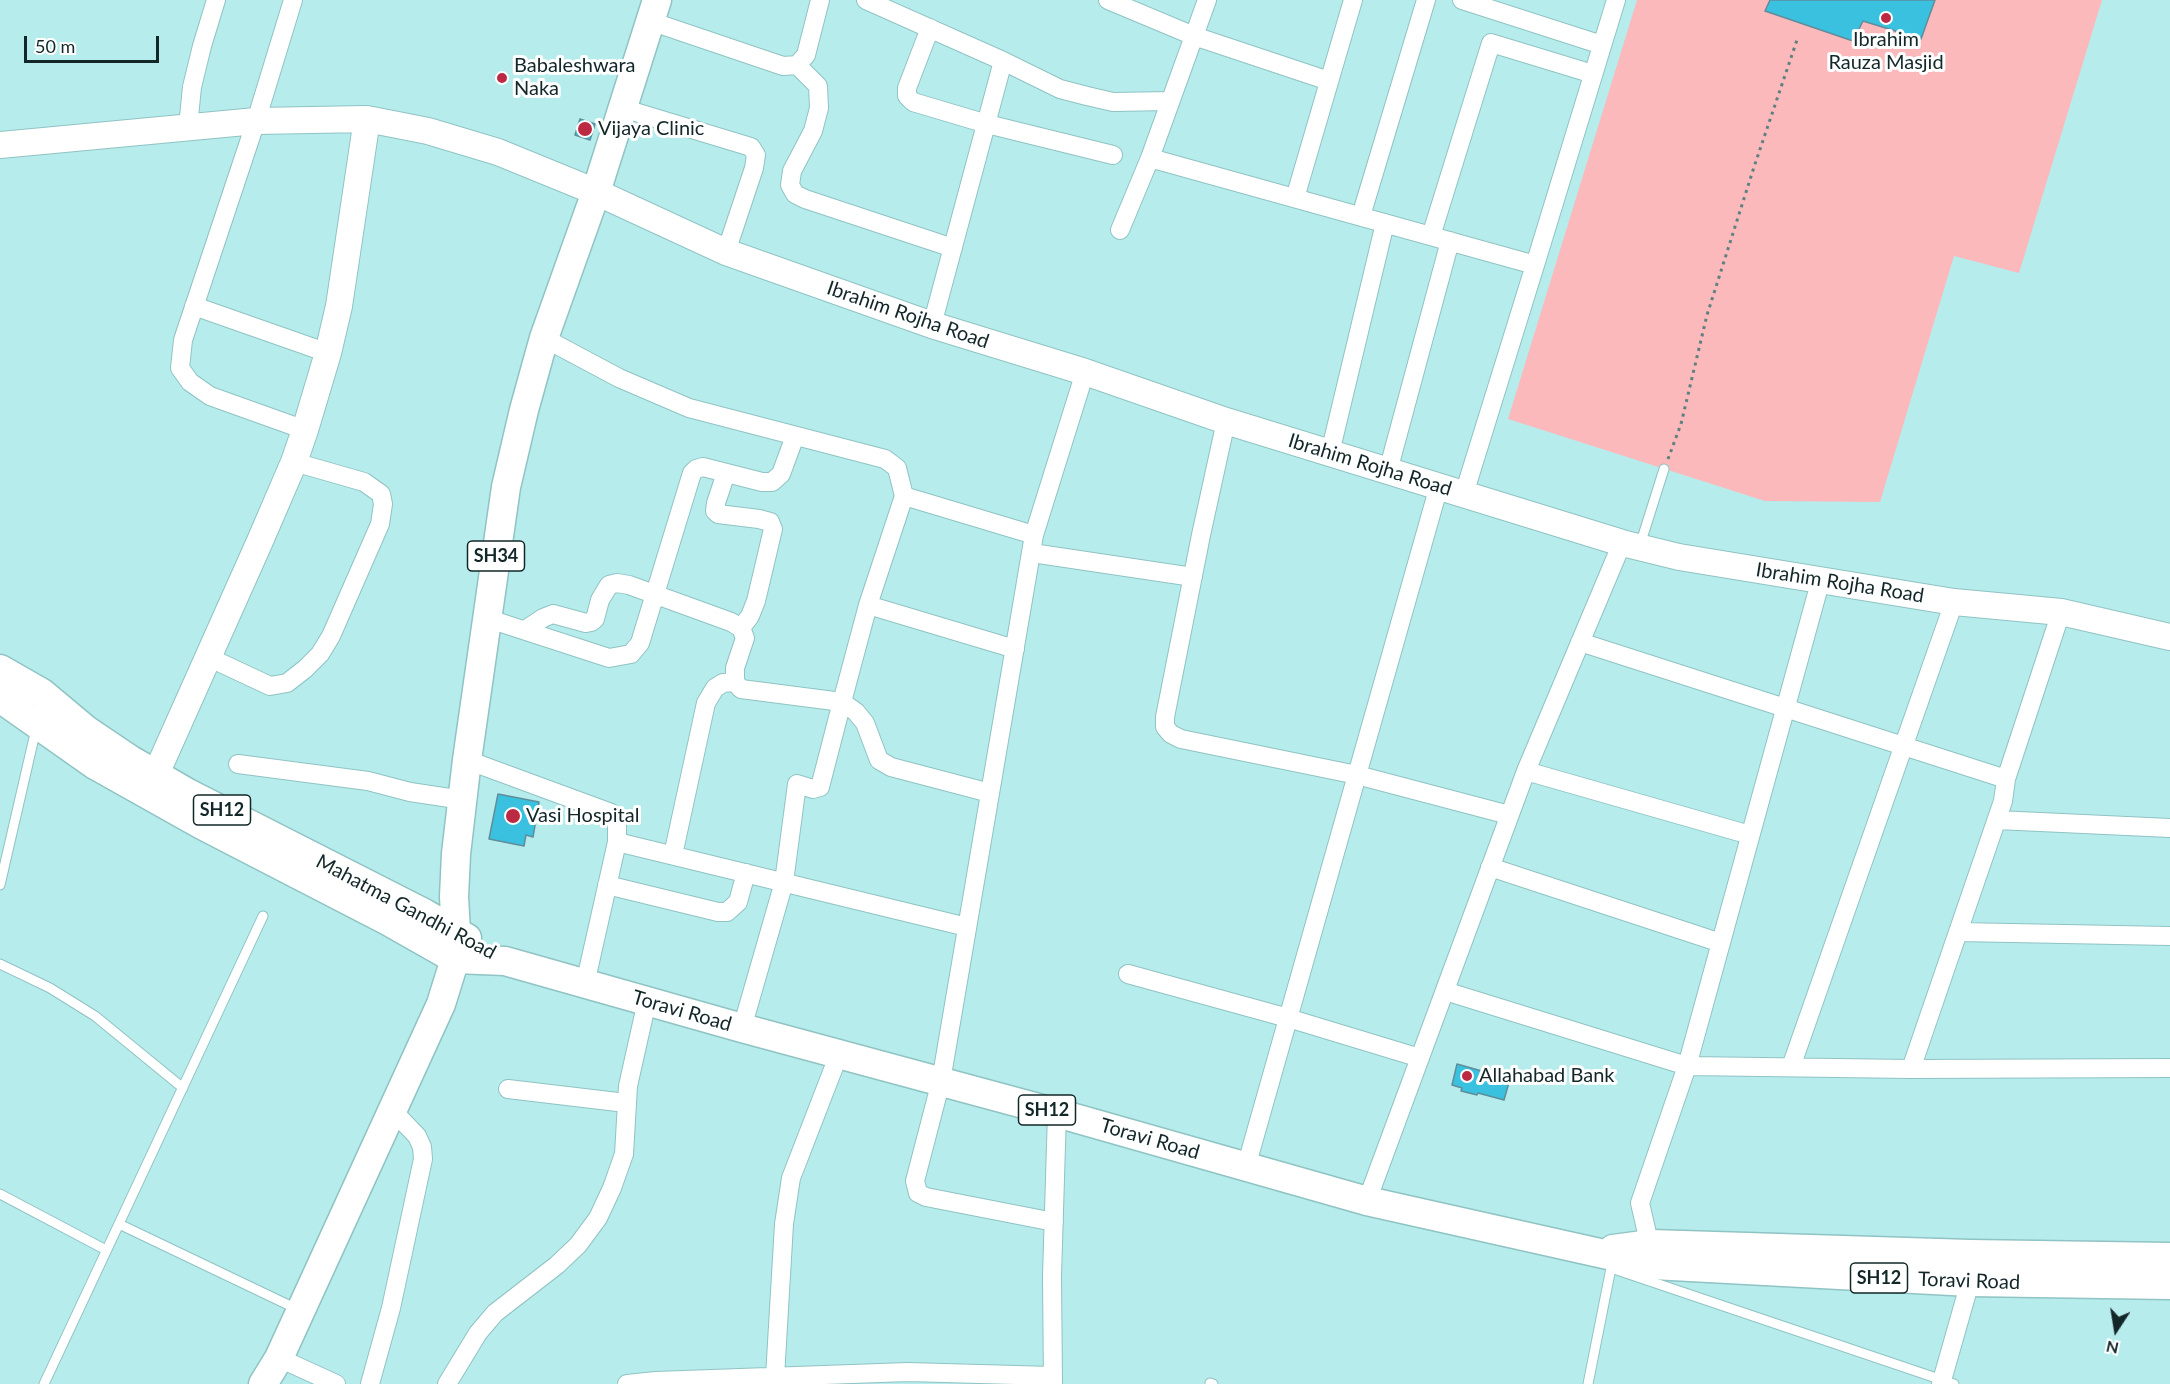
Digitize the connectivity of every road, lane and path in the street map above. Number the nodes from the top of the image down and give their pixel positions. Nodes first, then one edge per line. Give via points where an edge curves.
1 (216, 0) edge
2 (293, 0) edge
3 (820, 0) edge
4 (866, 0) edge
5 (1108, 0) edge
6 (1207, 0) edge
7 (1353, 0) edge
8 (1426, 0) edge
9 (1464, 0) edge
10 (1616, 0) edge
11 (654, 11) edge
12 (930, 28) junction
13 (1194, 36) junction
14 (1798, 37) dead end
15 (1602, 45) junction
16 (1003, 61) junction
17 (797, 65) junction
18 (1593, 74) junction
19 (1329, 81) junction
20 (1170, 101) junction
21 (622, 108) junction
22 (367, 119) junction
23 (256, 121) junction
24 (987, 124) junction
25 (188, 127) junction
26 (0, 145) edge
27 (1113, 155) dead end
28 (1150, 158) junction
29 (596, 192) junction
30 (1295, 198) junction
31 (1361, 216) junction
32 (1385, 223) junction
33 (1120, 230) dead end
34 (1431, 236) junction
35 (1450, 241) junction
36 (953, 248) junction
37 (726, 252) junction
38 (1535, 265) junction
39 (194, 306) junction
40 (932, 325) junction
41 (544, 338) junction
42 (328, 353) junction
43 (1085, 372) junction
44 (1226, 421) junction
45 (305, 430) junction
46 (795, 436) junction
47 (1330, 453) junction
48 (294, 462) junction
49 (1664, 469) joint
50 (1388, 471) junction
51 (726, 473) junction
52 (1438, 486) junction
53 (1464, 494) junction
54 (904, 496) junction
55 (1033, 544) junction
56 (1631, 545) junction
57 (1193, 577) junction
58 (1821, 579) junction
59 (656, 596) junction
60 (1954, 602) junction
61 (868, 605) junction
62 (2061, 612) junction
63 (486, 618) junction
64 (741, 628) junction
65 (525, 630) junction
66 (2170, 637) edge
67 (1580, 642) junction
68 (1015, 649) junction
69 (208, 657) junction
70 (0, 669) edge
71 (735, 682) junction
72 (0, 698) edge
73 (842, 702) junction
74 (1785, 708) junction
75 (38, 724) junction
76 (1904, 746) junction
77 (467, 760) junction
78 (238, 764) dead end
79 (1526, 771) junction
80 (156, 774) junction
81 (1357, 775) junction
82 (2006, 779) junction
83 (990, 793) junction
84 (463, 801) junction
85 (1509, 815) junction
86 (1997, 820) junction
87 (2170, 828) edge
88 (1750, 835) junction
89 (617, 842) junction
90 (673, 855) junction
91 (1490, 867) junction
92 (746, 873) junction
93 (783, 882) junction
94 (0, 885) edge
95 (607, 885) junction
96 (263, 916) dead end
97 (967, 927) junction
98 (456, 931) junction
99 (1958, 932) junction
100 (2170, 936) edge
101 (1721, 943) junction
102 (455, 959) junction
103 (505, 961) junction
104 (0, 964) edge
105 (1128, 974) dead end
106 (585, 984) junction
107 (1444, 991) junction
108 (647, 1001) junction
109 (1288, 1018) junction
110 (742, 1028) junction
111 (839, 1054) junction
112 (1420, 1058) junction
113 (1687, 1066) junction
114 (1791, 1068) junction
115 (2170, 1068) edge
116 (1911, 1069) junction
117 (941, 1081) junction
118 (183, 1088) junction
119 (508, 1089) dead end
120 (627, 1103) junction
121 (393, 1111) junction
122 (1057, 1113) junction
123 (1246, 1167) junction
124 (0, 1194) edge
125 (1367, 1201) junction
126 (1054, 1222) junction
127 (119, 1224) junction
128 (106, 1250) junction
129 (1652, 1255) junction
130 (2170, 1257) edge
131 (1600, 1260) junction
132 (1970, 1282) junction
133 (2170, 1285) edge
134 (301, 1311) junction
135 (279, 1358) junction
136 (775, 1377) junction
137 (877, 1379) edge
138 (814, 1380) edge
139 (989, 1380) edge
140 (1052, 1380) edge
141 (741, 1381) edge
142 (1946, 1383) edge
143 (44, 1384) edge
144 (263, 1384) edge
145 (336, 1384) edge
146 (370, 1384) edge
147 (447, 1384) edge
148 (627, 1384) edge
149 (1587, 1384) edge

1 - 25 street via 192,87
2 - 23 street
3 - 17 street via 806,55
4 - 12 street
5 - 13 street
6 - 13 street
7 - 19 street
8 - 31 street
9 - 15 street
10 - 15 street
11 - 17 street via 783,66
11 - 21 main road, SH34
12 - 16 street
12 - 24 street via 907,96 913,102
13 - 19 street
13 - 20 street
14 - 49 path via 1707,315 1681,424
15 - 18 street
16 - 20 street via 1060,89 1087,96 1113,102
16 - 24 street
17 - 36 street via 819,86 819,108 813,131 792,171 790,185 795,194
18 - 34 street via 1491,43
18 - 38 street
19 - 30 street
20 - 28 street
21 - 29 main road, SH34
21 - 37 street via 751,147 756,155 754,168
22 - 23 street, Ibrahim Rojha Road
22 - 29 street, Ibrahim Rojha Road via 428,131 498,152
22 - 42 street via 339,306
23 - 25 street, Ibrahim Rojha Road
23 - 39 street
24 - 27 street
24 - 36 street
25 - 26 street, Ibrahim Rojha Road
28 - 30 street
28 - 33 street
29 - 37 street, Ibrahim Rojha Road
29 - 41 main road, SH34
30 - 31 street
31 - 32 street
32 - 34 street
32 - 47 street
34 - 35 street
35 - 38 street
35 - 50 street
36 - 40 street
37 - 40 street, Ibrahim Rojha Road
38 - 53 street
39 - 42 street
39 - 45 street via 183,340 180,368 190,382 210,396
40 - 43 street, Ibrahim Rojha Road
41 - 46 street via 619,378 689,408
41 - 63 main road, SH34 via 506,488
42 - 45 street
43 - 44 street, Ibrahim Rojha Road
43 - 55 street
44 - 47 street, Ibrahim Rojha Road
44 - 57 street
45 - 48 street
46 - 51 street via 781,474 772,482
46 - 54 street via 885,459 897,468
47 - 50 street, Ibrahim Rojha Road
48 - 69 street
48 - 69 street via 364,482 381,494 380,524 331,636 305,669 287,683 270,686
49 - 56 lane
50 - 52 street, Ibrahim Rojha Road
51 - 59 street via 703,467 692,473
51 - 64 street via 715,511 770,522 773,529 756,601
52 - 53 street, Ibrahim Rojha Road
52 - 81 street
53 - 56 street, Ibrahim Rojha Road
54 - 55 street
54 - 61 street
55 - 57 street
55 - 68 street
56 - 58 street, Ibrahim Rojha Road via 1679,557
56 - 67 street
57 - 81 street via 1165,717 1171,734
58 - 60 street, Ibrahim Rojha Road
58 - 74 street
59 - 64 street
59 - 65 street via 616,582 609,585 591,622 553,614
59 - 65 street via 640,643 631,654 609,658
60 - 62 street, Ibrahim Rojha Road
60 - 76 street
61 - 68 street
61 - 73 street
62 - 66 street, Ibrahim Rojha Road
62 - 82 street
63 - 65 street
63 - 77 main road, SH34
64 - 71 street via 745,638 735,668
67 - 74 street
67 - 79 street
68 - 83 street
69 - 80 street
70 - 80 main road, Mahatma Gandhi Road / SH12 via 42,693 85,729
71 - 73 street via 741,689
71 - 90 street via 715,688 706,703
72 - 75 main road, Mahatma Gandhi Road / SH12
73 - 83 street via 865,723 879,760 891,767
73 - 93 street via 820,786 813,789 796,784
74 - 76 street
74 - 88 street
75 - 94 lane
75 - 102 main road, Mahatma Gandhi Road / SH12 via 95,765
76 - 82 street
76 - 114 street
77 - 84 main road, SH34
77 - 89 street via 611,813 617,821
78 - 84 street via 368,781
79 - 85 street
79 - 88 street
80 - 98 main road, Mahatma Gandhi Road / SH12
81 - 85 street
81 - 109 street
82 - 86 street
83 - 97 street
84 - 98 main road, SH34 via 454,897
85 - 91 street
86 - 87 street
86 - 99 street
88 - 101 street
89 - 90 street
89 - 95 street
90 - 92 street
91 - 101 street
91 - 107 street
92 - 93 street
92 - 95 street via 738,902 727,912
93 - 97 street
93 - 110 street
95 - 106 street
96 - 118 lane
97 - 117 street
98 - 102 main road, SH34
98 - 103 main road, Mahatma Gandhi Road / SH12
99 - 100 street
99 - 116 street
101 - 113 street
102 - 103 main road, Mahatma Gandhi Road / SH12
102 - 121 main road via 441,1004
103 - 106 main road, Toravi Road / SH12
104 - 118 lane via 95,1016
105 - 109 street
106 - 108 main road, Toravi Road / SH12
107 - 112 street
107 - 113 street
108 - 110 main road, Toravi Road / SH12
108 - 120 street
109 - 112 street
109 - 123 street
110 - 111 main road, Toravi Road / SH12
111 - 117 main road, Toravi Road / SH12
111 - 136 street via 791,1178 784,1224
112 - 125 street
113 - 114 street
113 - 129 street via 1640,1203
114 - 116 street
115 - 116 street
117 - 122 main road, Toravi Road / SH12
117 - 126 street via 915,1181 918,1192 926,1197
118 - 127 lane
119 - 120 street
120 - 147 street via 624,1154 598,1218 557,1265 495,1313 472,1341
121 - 134 main road
121 - 146 street via 417,1136 423,1160
122 - 123 main road, Toravi Road / SH12
122 - 126 street
123 - 125 main road, Toravi Road / SH12
124 - 128 lane
125 - 131 main road, Toravi Road / SH12
126 - 140 street
127 - 128 lane
127 - 134 lane
128 - 143 lane
129 - 130 main road, Toravi Road / SH12
129 - 131 main road, Toravi Road / SH12
129 - 132 main road, Toravi Road / SH12
131 - 142 lane
131 - 149 lane
132 - 133 main road, Toravi Road / SH12
132 - 142 street
134 - 135 main road
135 - 144 main road
135 - 145 street
136 - 138 street
136 - 141 street
137 - 138 street
137 - 139 street via 908,1372
139 - 140 street
141 - 148 street via 656,1380

